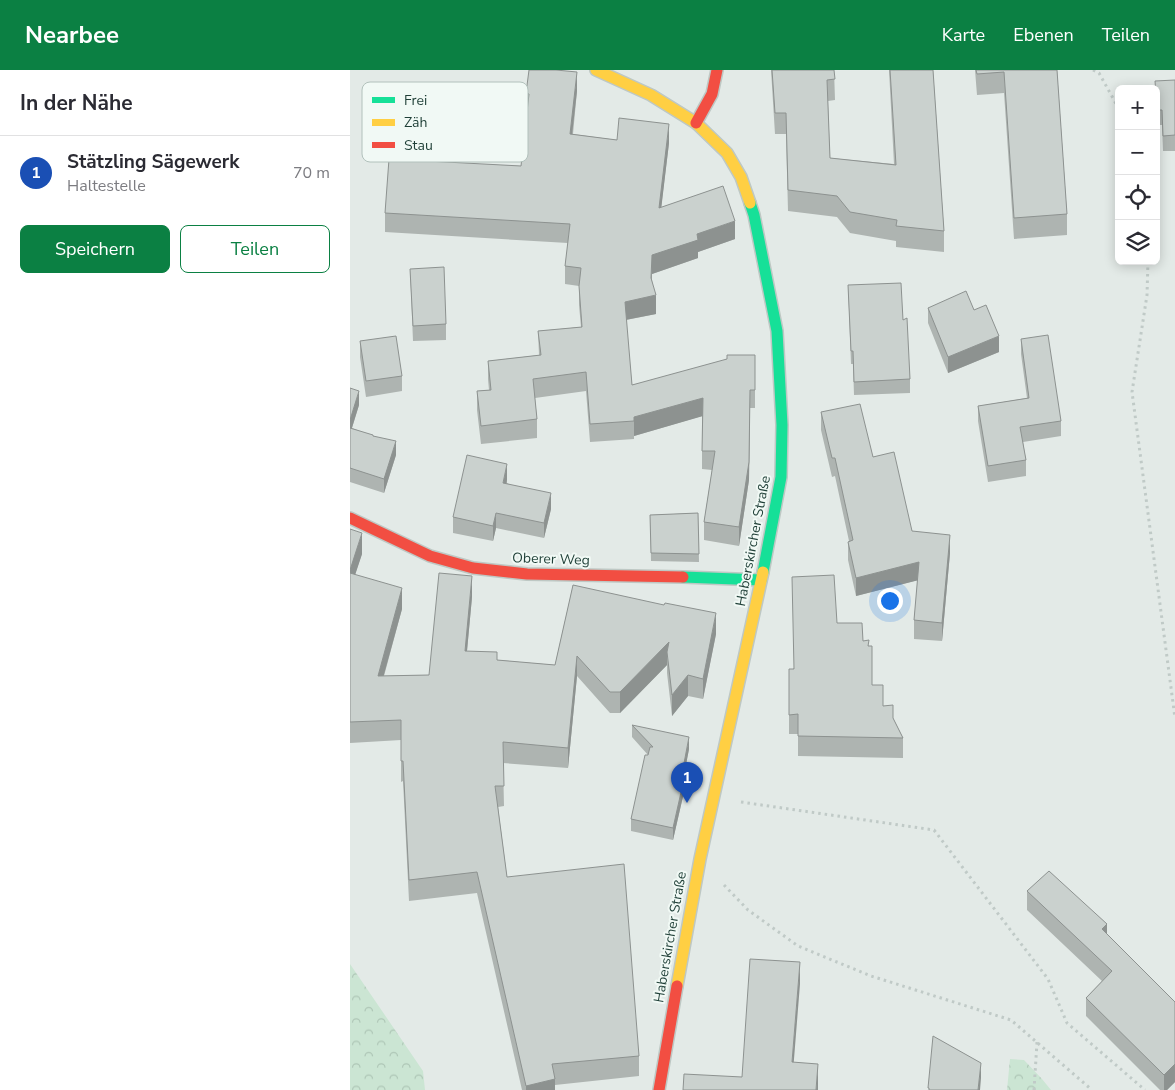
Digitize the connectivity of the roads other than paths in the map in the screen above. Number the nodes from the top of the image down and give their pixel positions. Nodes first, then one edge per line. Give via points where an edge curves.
1 (596, 70) edge
2 (717, 70) edge
3 (696, 123) junction
4 (350, 518) edge
5 (761, 580) junction
6 (659, 1090) edge

1 - 3 street, Haberskircher Straße via 651,95
2 - 3 street via 712,94
3 - 5 street, Haberskircher Straße via 727,153 741,177 754,215 777,331 781,477
4 - 5 street, Oberer Weg via 430,556 473,568 527,574
5 - 6 street, Haberskircher Straße via 700,859

